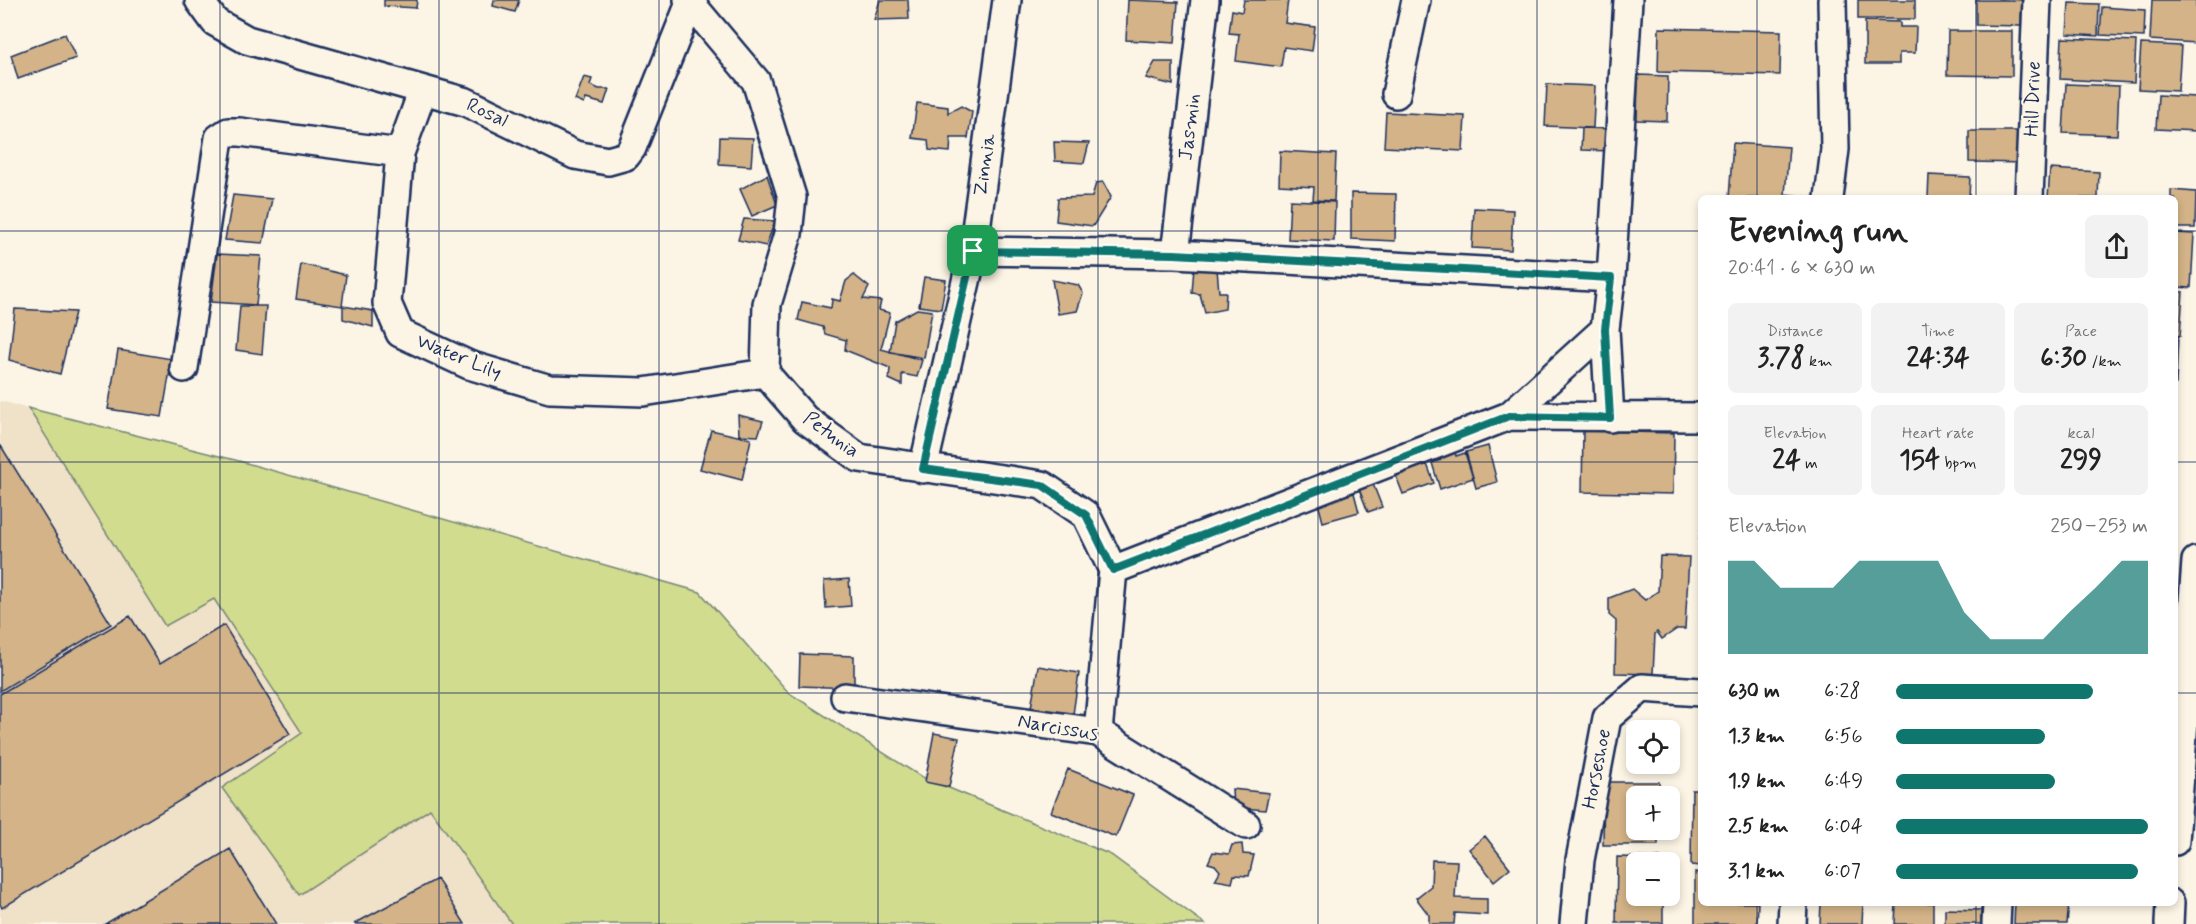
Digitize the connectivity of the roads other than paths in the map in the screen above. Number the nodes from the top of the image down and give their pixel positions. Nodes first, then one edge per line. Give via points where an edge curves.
1 (199, 0) edge
2 (1007, 0) edge
3 (1205, 0) edge
4 (1416, 0) edge
5 (1628, 0) edge
6 (1832, 0) edge
7 (2037, 0) edge
8 (689, 2) edge
9 (423, 90) junction
10 (1396, 94) dead end
11 (400, 153) junction
12 (1829, 195) edge
13 (2029, 195) edge
14 (973, 251) junction
15 (1174, 254) junction
16 (1611, 278) junction
17 (1605, 329) junction
18 (184, 368) dead end
19 (765, 373) junction
20 (1509, 416) junction
21 (1698, 417) edge
22 (1610, 418) junction
23 (923, 469) junction
24 (2196, 561) edge
25 (1113, 570) junction
26 (2188, 602) edge
27 (1698, 692) edge
28 (845, 696) dead end
29 (1098, 732) junction
30 (2178, 786) edge
31 (1246, 825) dead end
32 (1793, 906) edge
33 (1997, 906) edge
34 (2170, 906) edge
35 (1574, 924) edge
36 (1792, 924) edge
37 (1996, 924) edge
38 (2169, 924) edge

1 - 9 street, Rosal via 215,22 247,40
2 - 14 street, Zinnia
3 - 15 street, Jasmin
4 - 10 street
5 - 16 street
6 - 12 street via 1835,149
7 - 13 street, Hill Drive
8 - 9 street, Rosal via 632,148 617,160 575,155 466,102
8 - 19 street via 756,81 792,197 788,234 767,304
9 - 11 street, Water Lily
11 - 18 street via 240,132 228,132 219,138
11 - 19 street, Water Lily via 387,303 400,333 469,365 550,389 644,392
14 - 15 street
14 - 23 street, Zinnia
15 - 16 street
16 - 17 street
17 - 20 street
17 - 22 street
19 - 23 street, Petunia via 805,419 859,458
20 - 22 street
20 - 25 street
21 - 22 street
23 - 25 street, Petunia via 1042,485 1086,515
24 - 26 street
25 - 29 street
26 - 30 street
27 - 35 street, Horseshoe via 1642,688 1607,718 1580,860
28 - 29 street, Narcissus
29 - 31 street, Narcissus
32 - 36 street
33 - 37 street
34 - 38 street

